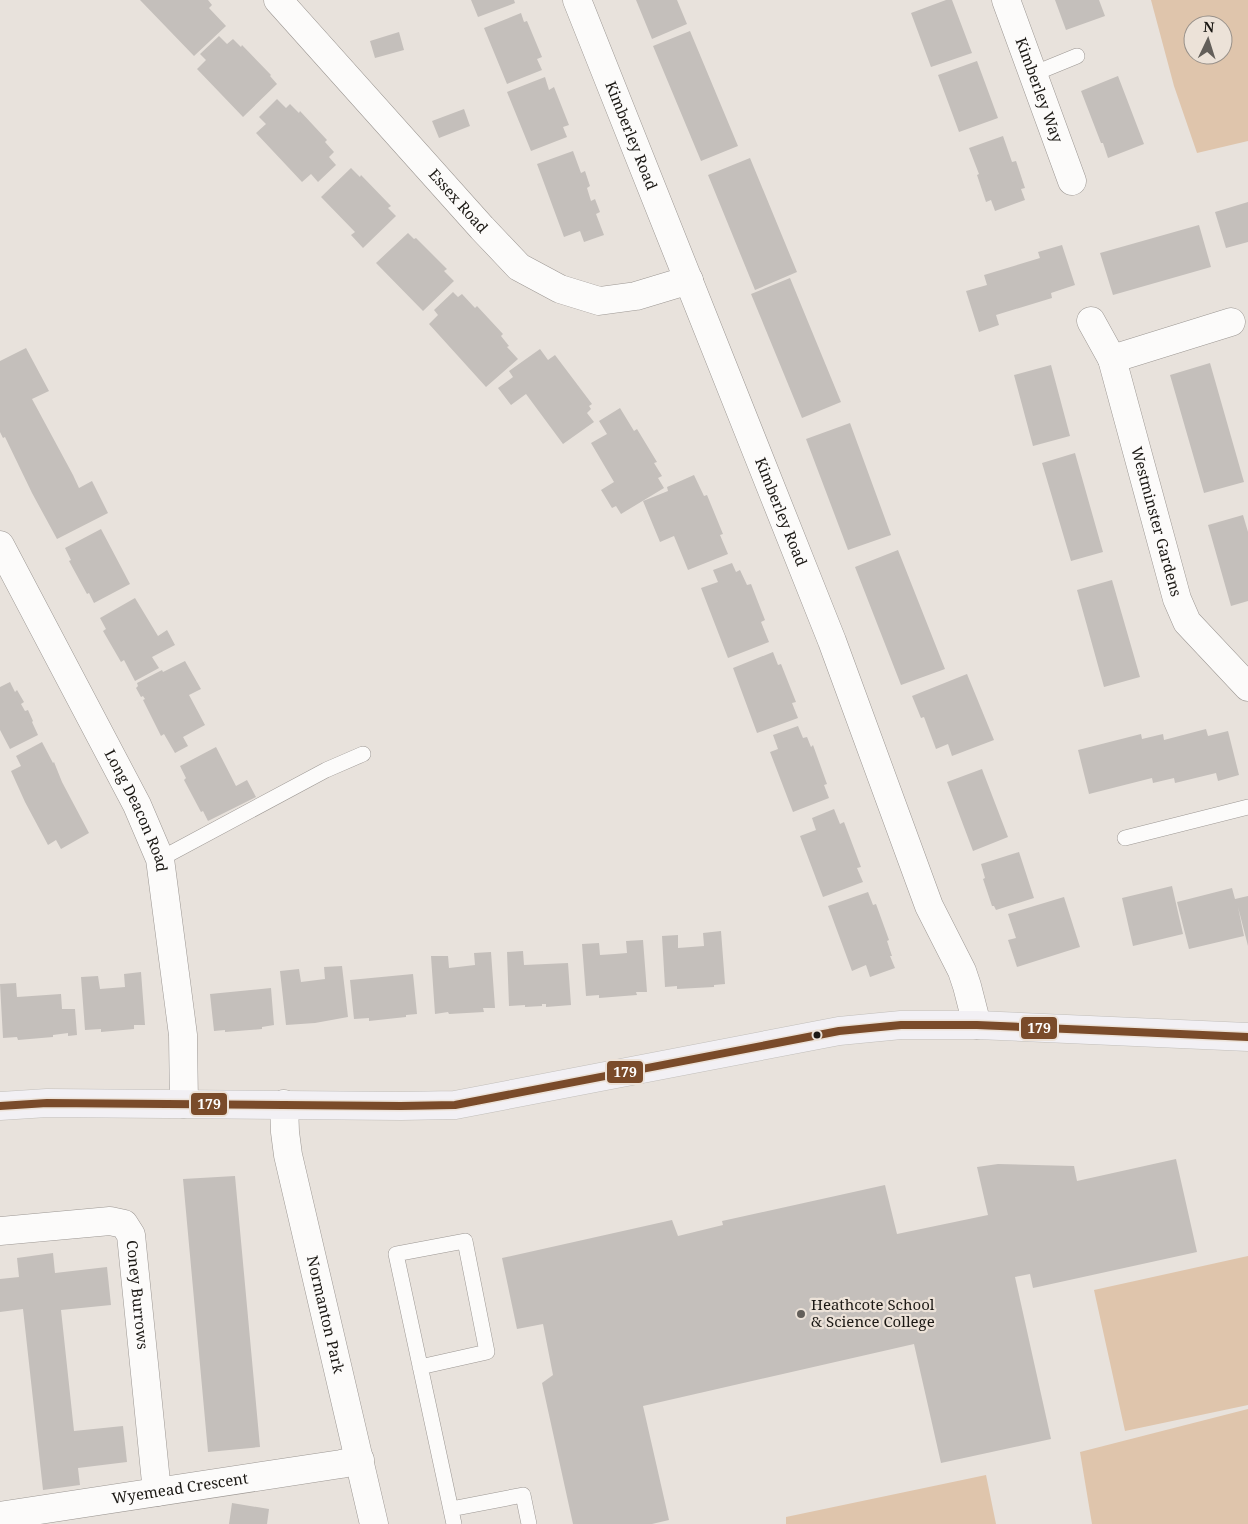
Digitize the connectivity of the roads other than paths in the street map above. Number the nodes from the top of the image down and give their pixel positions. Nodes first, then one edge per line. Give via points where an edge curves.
1 (278, 0) edge
2 (577, 0) edge
3 (1006, 0) edge
4 (1077, 56) dead end
5 (1033, 74) junction
6 (1072, 181) dead end
7 (689, 280) junction
8 (1091, 321) dead end
9 (1231, 322) dead end
10 (1112, 359) junction
11 (0, 545) edge
12 (1243, 670) edge
13 (363, 754) dead end
14 (1248, 807) edge
15 (1125, 838) dead end
16 (160, 859) junction
17 (977, 1025) junction
18 (1248, 1037) edge
19 (184, 1104) junction
20 (284, 1104) junction
21 (0, 1106) edge
22 (0, 1231) edge
23 (420, 1367) junction
24 (360, 1460) junction
25 (157, 1492) junction
26 (0, 1516) edge
27 (452, 1517) edge
28 (374, 1524) edge
29 (529, 1524) edge

1 - 7 street, Essex Road via 519,267 560,289 599,300 636,296
2 - 7 street, Kimberley Road
3 - 5 street, Kimberley Way
4 - 5 lane
5 - 6 street, Kimberley Way
7 - 17 street, Kimberley Road via 832,641 929,906 962,970
8 - 10 street, Westminster Gardens
9 - 10 street
10 - 12 street, Westminster Gardens via 1177,599 1187,622
11 - 16 street, Long Deacon Road via 137,805
13 - 16 lane via 326,770
14 - 15 lane
16 - 19 street, Long Deacon Road via 183,1035
17 - 18 main road
17 - 20 main road via 901,1025 839,1031 464,1104
19 - 20 main road
19 - 21 main road
20 - 24 street, Normanton Park via 288,1156
22 - 25 street, Coney Burrows via 110,1221 124,1224 131,1235
23 - 23 lane via 488,1352 465,1241 396,1254
23 - 27 lane
24 - 25 street, Wyemead Crescent
24 - 28 street, Normanton Park
25 - 26 street, Wyemead Crescent
27 - 29 lane via 523,1495

